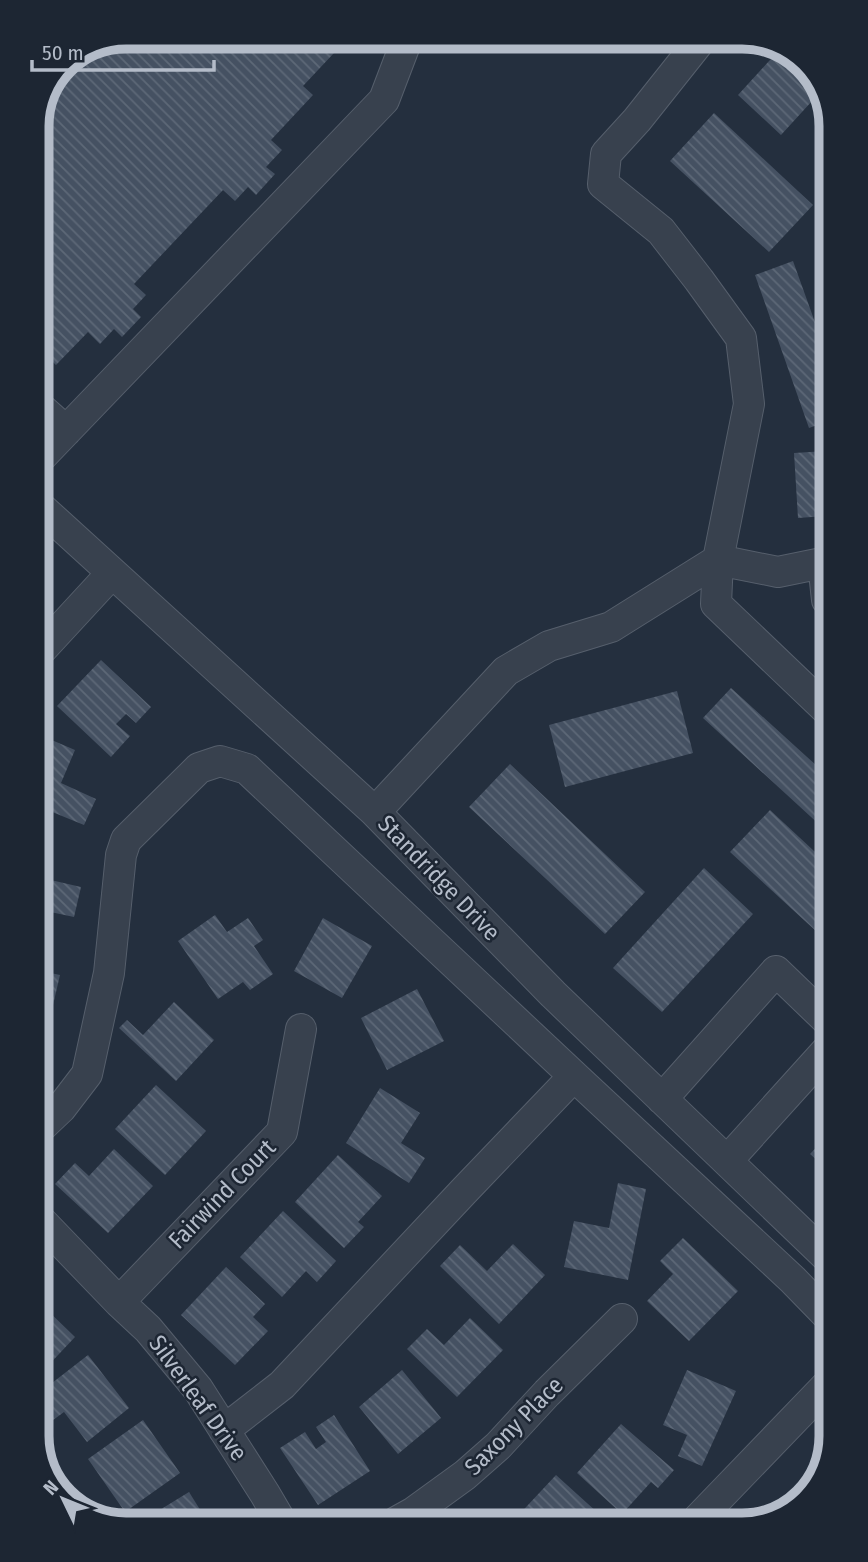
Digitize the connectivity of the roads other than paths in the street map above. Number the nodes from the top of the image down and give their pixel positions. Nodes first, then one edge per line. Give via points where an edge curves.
1 (403, 49) edge
2 (693, 49) edge
3 (49, 416) edge
4 (66, 431) junction
5 (49, 449) edge
6 (49, 515) edge
7 (718, 560) junction
8 (819, 563) edge
9 (112, 573) junction
10 (49, 640) edge
11 (819, 702) edge
12 (375, 812) junction
13 (819, 1012) edge
14 (301, 1029) dead end
15 (819, 1059) edge
16 (574, 1076) junction
17 (662, 1098) junction
18 (49, 1119) edge
19 (727, 1161) junction
20 (49, 1228) edge
21 (819, 1249) edge
22 (119, 1302) junction
23 (819, 1307) edge
24 (622, 1319) dead end
25 (819, 1393) edge
26 (224, 1430) junction
27 (276, 1513) edge
28 (412, 1513) edge
29 (704, 1513) edge

1 - 4 street via 384,100
2 - 7 street via 606,154 603,184 661,231 741,338 749,404
3 - 4 street
4 - 5 street
6 - 9 street, Standridge Drive
7 - 8 street via 778,572
7 - 11 street via 716,604
7 - 12 street via 611,627 549,646 506,671
9 - 10 street
9 - 12 street, Standridge Drive
12 - 17 street, Standridge Drive
13 - 17 street via 776,971
14 - 22 street, Fairwind Court via 282,1132
15 - 19 street
16 - 18 street via 247,769 220,761 199,768 126,840 109,973 87,1074
16 - 23 street
16 - 26 street via 282,1385
17 - 19 street, Standridge Drive
19 - 21 street, Standridge Drive
20 - 22 street, Silverleaf Drive
22 - 26 street, Silverleaf Drive via 148,1329
24 - 28 street, Saxony Place via 490,1453
25 - 29 street
26 - 27 street, Silverleaf Drive

